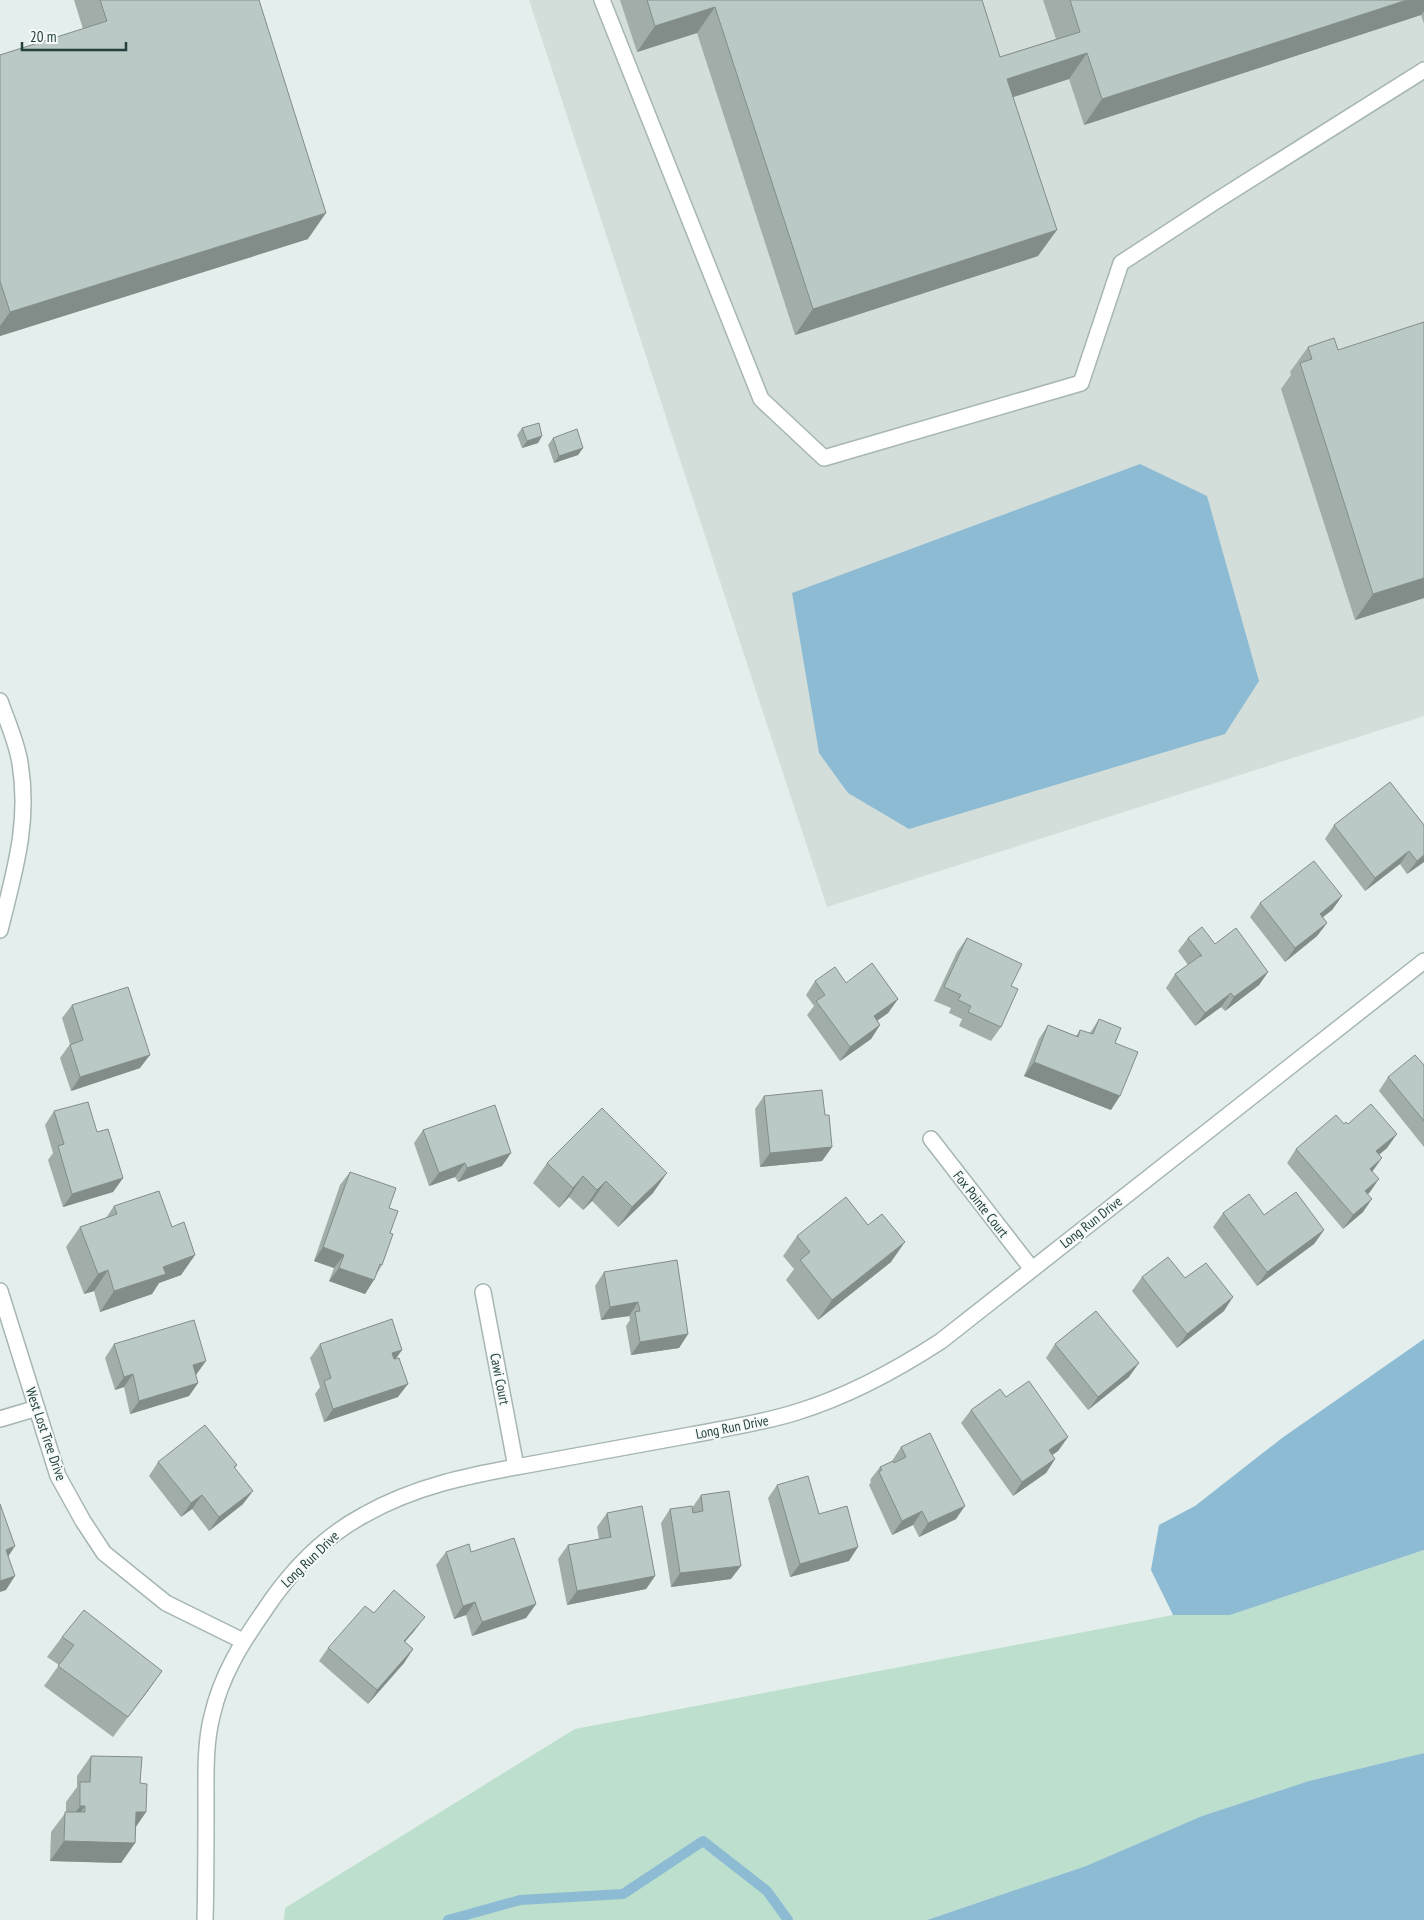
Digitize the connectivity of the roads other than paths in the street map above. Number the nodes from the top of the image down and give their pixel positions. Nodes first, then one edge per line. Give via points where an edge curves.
1 (602, 0) edge
2 (1424, 70) edge
3 (0, 701) edge
4 (0, 930) edge
5 (1424, 961) edge
6 (931, 1139) dead end
7 (1032, 1269) junction
8 (0, 1291) edge
9 (483, 1292) dead end
10 (37, 1408) junction
11 (0, 1419) edge
12 (516, 1467) junction
13 (244, 1641) junction
14 (205, 1920) edge

1 - 2 street via 761,399 824,458 1081,383 1121,263
3 - 4 street via 20,762 24,810 20,847
5 - 7 street, Long Run Drive
6 - 7 street, Fox Pointe Court
7 - 12 street, Long Run Drive via 914,1359 833,1400 755,1423
8 - 10 street, West Lost Tree Drive
9 - 12 street, Cawi Court
10 - 11 street
10 - 13 street, West Lost Tree Drive via 58,1476 104,1553 166,1604
12 - 13 street, Long Run Drive via 420,1489 361,1516 298,1566 276,1592
13 - 14 street, Long Run Drive via 227,1668 211,1719 206,1774

